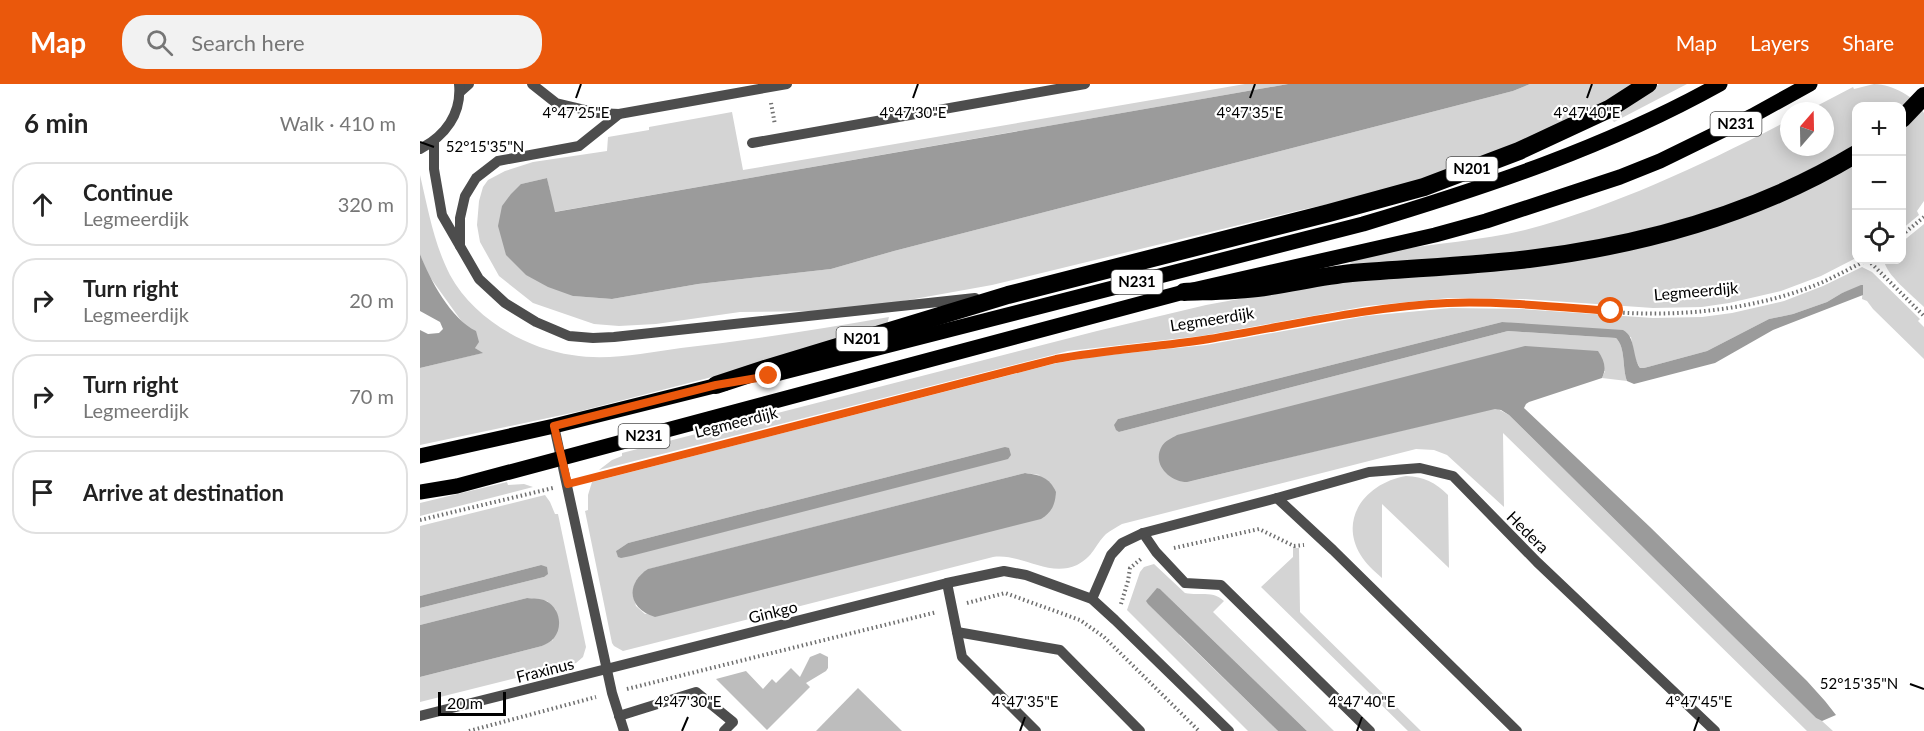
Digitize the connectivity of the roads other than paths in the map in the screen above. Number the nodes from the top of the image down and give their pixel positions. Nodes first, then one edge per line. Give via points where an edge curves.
1 (470, 84) edge
2 (532, 84) edge
3 (787, 84) edge
4 (1085, 84) edge
5 (1648, 84) edge
6 (1720, 84) edge
7 (1810, 84) edge
8 (459, 88) edge
9 (1924, 96) edge
10 (619, 114) junction
11 (1906, 115) edge
12 (434, 142) junction
13 (752, 142) dead end
14 (420, 149) edge
15 (1853, 156) edge
16 (460, 246) junction
17 (1184, 292) junction
18 (1008, 295) junction
19 (716, 385) junction
20 (554, 426) junction
21 (420, 456) edge
22 (562, 458) junction
23 (420, 492) edge
24 (1277, 498) junction
25 (1143, 533) junction
26 (946, 583) junction
27 (1092, 599) junction
28 (957, 632) junction
29 (607, 670) junction
30 (619, 716) junction
31 (420, 717) edge
32 (624, 731) edge
33 (724, 731) edge
34 (1036, 731) edge
35 (1140, 731) edge
36 (1229, 731) edge
37 (1370, 731) edge
38 (1517, 731) edge
39 (1715, 731) edge

1 - 8 street
2 - 10 street via 556,103
3 - 10 street
4 - 13 street
5 - 18 highway, N201 via 1609,109 1519,151 1424,186
6 - 19 main road, N231 via 1612,138 1552,162 1384,217 769,376
7 - 17 main road, Legmeerdijk / N231 via 1752,116 1620,177 1436,235
8 - 12 street via 457,111
9 - 11 highway
10 - 16 street via 579,146 498,161 476,178 465,196
12 - 14 street
12 - 16 street via 442,215
15 - 17 highway, N231 via 1795,188 1685,226 1607,246 1530,259 1350,273 1255,289
16 - 18 street via 479,279 505,303 569,336 614,337
17 - 22 main road, Legmeerdijk / N231
18 - 19 highway, N201
19 - 20 main road, N231
20 - 21 main road, N231
20 - 22 street
22 - 23 main road, Legmeerdijk / N231
22 - 29 street
24 - 25 street, Hedera
24 - 38 street
24 - 39 street, Hedera via 1369,472 1420,468 1453,476 1537,562
25 - 27 street, Hedera via 1122,543 1111,555
25 - 37 street via 1185,583 1221,585
26 - 27 street, Ginkgo via 1004,571
26 - 28 street
26 - 29 street, Ginkgo
27 - 36 street, Ginkgo
28 - 34 street via 962,657
28 - 35 street via 1060,650
29 - 30 street
29 - 31 street, Fraxinus
30 - 32 street
30 - 33 street via 696,692 733,722

